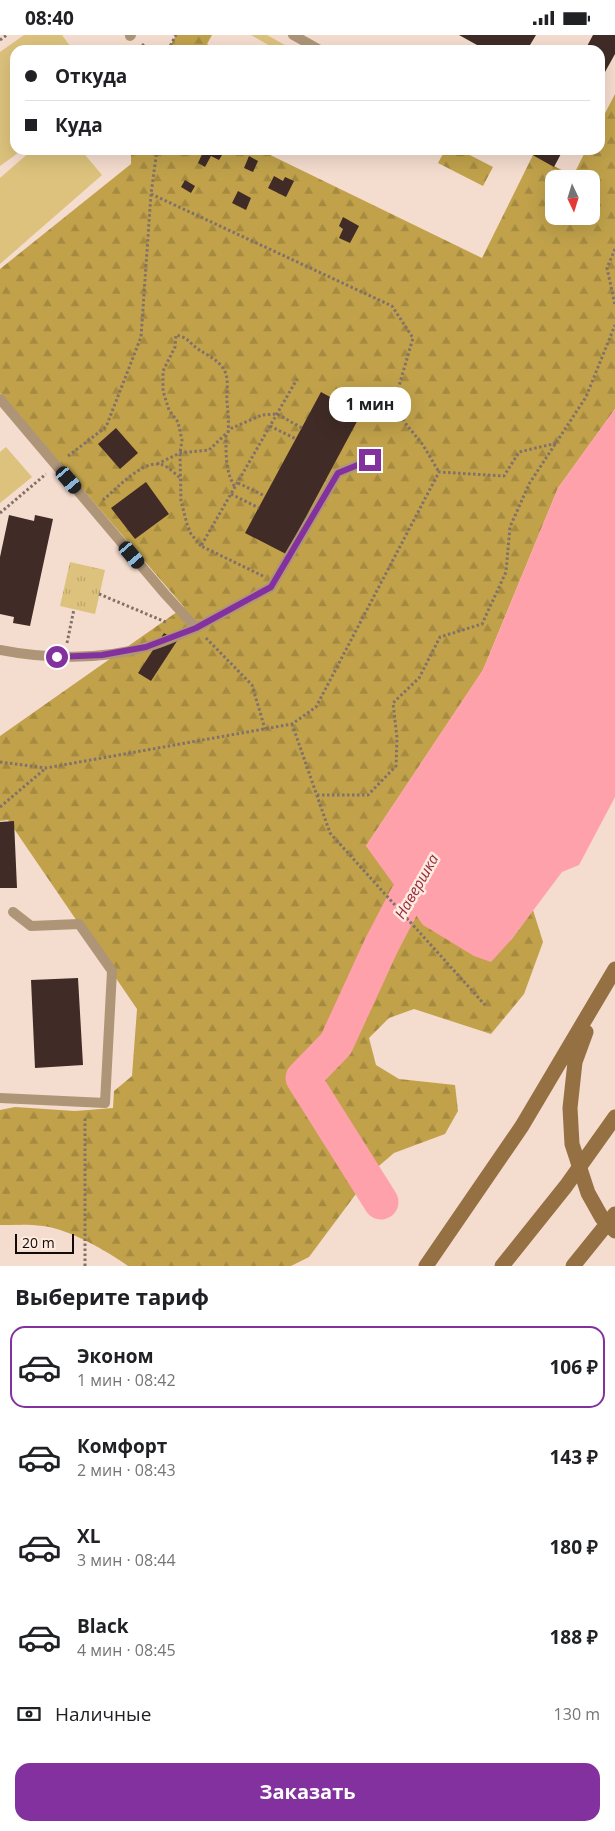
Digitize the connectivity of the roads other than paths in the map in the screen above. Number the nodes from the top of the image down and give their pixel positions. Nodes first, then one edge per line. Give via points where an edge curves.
1 (293, 35) edge
2 (311, 45) edge
3 (0, 399) edge
4 (370, 460) dead end
5 (192, 630) junction
6 (0, 650) edge
7 (12, 912) dead end
8 (615, 969) edge
9 (598, 1000) junction
10 (0, 1098) edge
11 (615, 1117) edge
12 (615, 1213) edge
13 (615, 1231) edge
14 (426, 1266) edge
15 (502, 1266) edge
16 (573, 1266) edge

1 - 2 lane
3 - 5 lane
4 - 5 lane via 338,473 271,587
5 - 6 lane via 146,647 102,655 64,657
7 - 10 lane via 31,926 79,924 112,971 105,1103
8 - 9 main road
9 - 13 main road via 576,1062 570,1108 572,1144 588,1193 602,1218
9 - 14 main road via 522,1126
11 - 15 main road, bridge via 566,1186
12 - 16 main road, bridge

